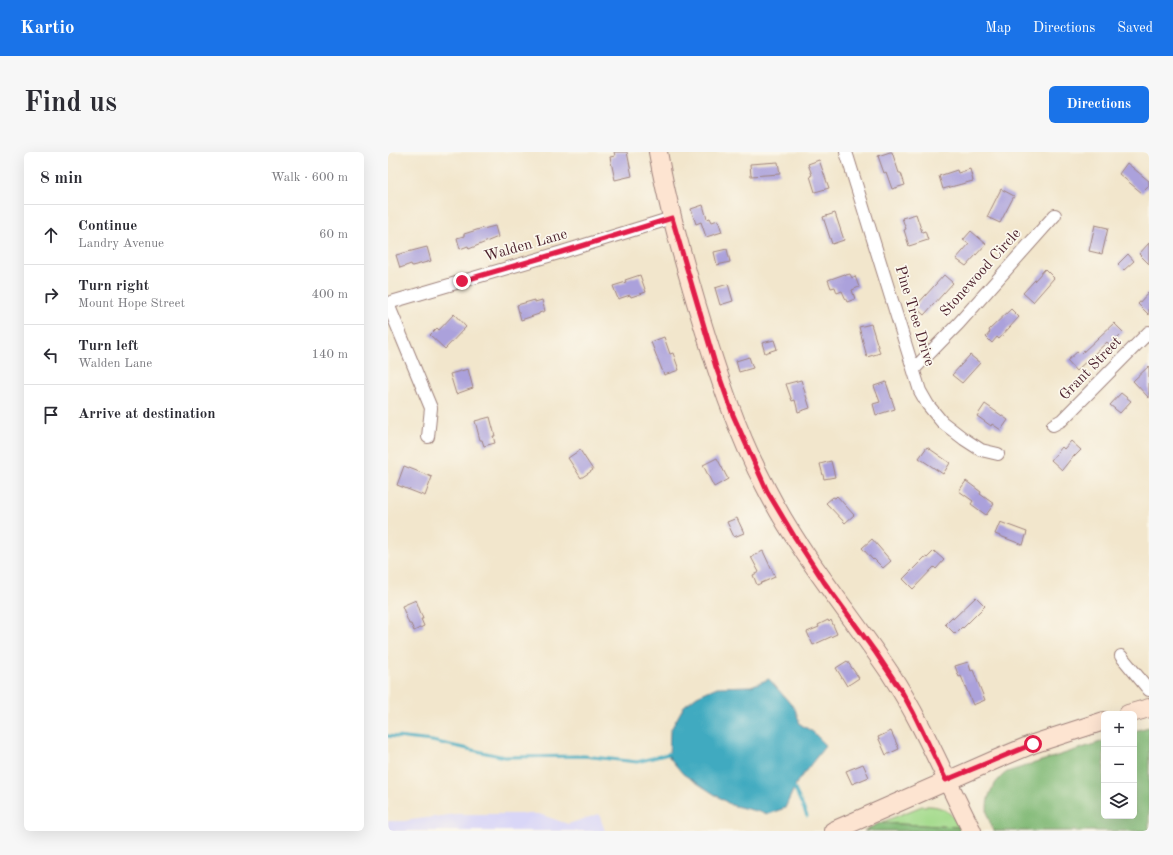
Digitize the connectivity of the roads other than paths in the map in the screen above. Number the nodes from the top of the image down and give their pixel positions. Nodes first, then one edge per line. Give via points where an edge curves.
1 (658, 152) edge
2 (846, 152) edge
3 (1056, 215) dead end
4 (672, 218) junction
5 (388, 303) edge
6 (1149, 332) edge
7 (914, 369) junction
8 (1053, 425) dead end
9 (428, 437) dead end
10 (998, 454) dead end
11 (1121, 656) dead end
12 (1149, 690) edge
13 (1149, 708) edge
14 (1137, 711) edge
15 (1101, 722) edge
16 (946, 780) junction
17 (833, 831) edge
18 (972, 831) edge

1 - 4 street
2 - 7 street, Pine Tree Drive
3 - 7 street, Stonewood Circle
4 - 5 street, Walden Lane
4 - 16 street via 716,367 733,415 767,491 824,582 902,692
5 - 9 street via 431,408
6 - 8 street, Grant Street via 1062,420
7 - 10 street, Pine Tree Drive via 924,398 942,422 981,450
11 - 12 street
13 - 14 street
15 - 16 street via 1033,744
16 - 17 street
16 - 18 street

